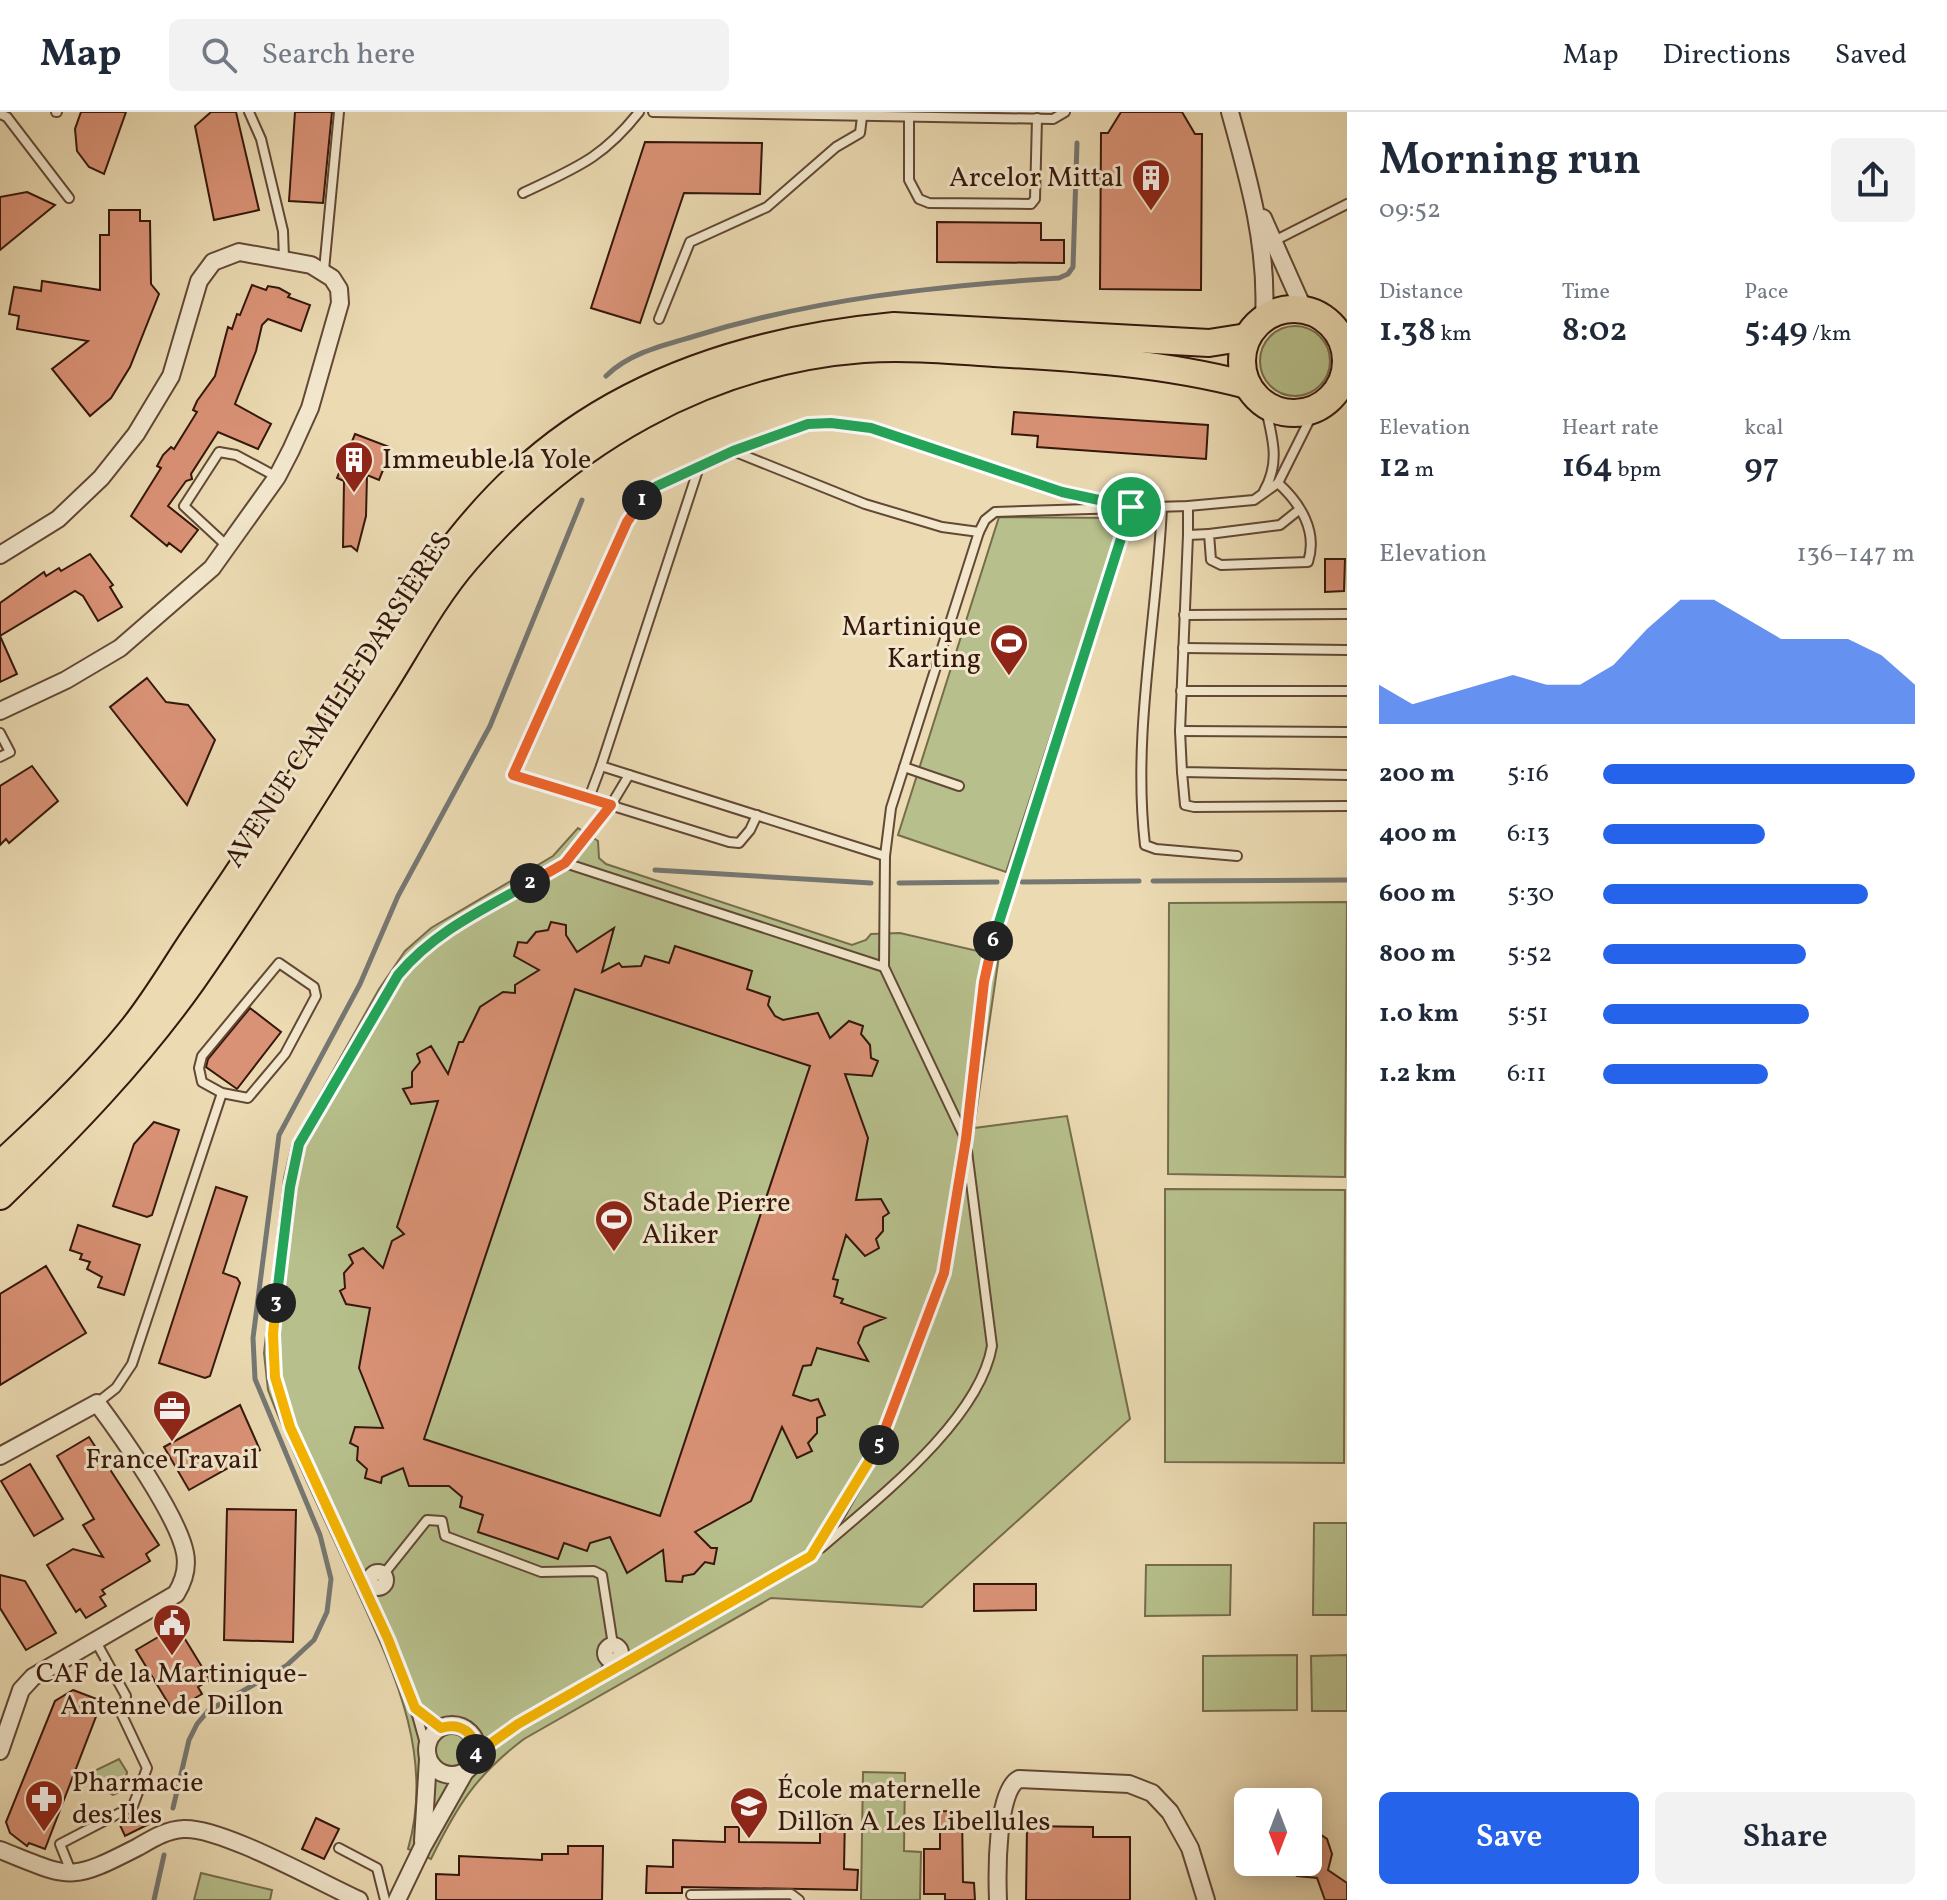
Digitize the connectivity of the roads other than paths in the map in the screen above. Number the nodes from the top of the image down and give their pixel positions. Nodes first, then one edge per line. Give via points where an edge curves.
1 (249, 112) edge
2 (339, 112) edge
3 (639, 112) edge
4 (655, 112) edge
5 (1065, 112) edge
6 (1230, 112) edge
7 (0, 114) edge
8 (862, 117) junction
9 (909, 117) junction
10 (1037, 118) junction
11 (523, 193) dead end
12 (1253, 195) junction
13 (69, 198) dead end
14 (1347, 204) edge
15 (1273, 241) junction
16 (284, 258) junction
17 (324, 270) junction
18 (1304, 310) junction
19 (659, 319) dead end
20 (1340, 327) edge
21 (1256, 328) junction
22 (1345, 379) edge
23 (1247, 385) junction
24 (1265, 405) junction
25 (1315, 409) junction
26 (733, 451) junction
27 (699, 467) junction
28 (277, 477) junction
29 (1278, 483) junction
30 (1261, 495) junction
31 (1188, 506) junction
32 (1131, 507) junction
33 (1162, 507) junction
34 (1300, 509) junction
35 (979, 532) junction
36 (1209, 534) junction
37 (1188, 535) junction
38 (227, 546) junction
39 (0, 555) edge
40 (1347, 614) edge
41 (1184, 615) junction
42 (1183, 648) junction
43 (1347, 650) edge
44 (1181, 691) junction
45 (1347, 691) edge
46 (0, 711) edge
47 (1180, 731) junction
48 (1347, 732) edge
49 (0, 733) edge
50 (0, 757) edge
51 (601, 766) junction
52 (904, 767) junction
53 (1182, 772) junction
54 (629, 775) junction
55 (1347, 775) edge
56 (959, 786) dead end
57 (589, 798) junction
58 (611, 805) junction
59 (1347, 806) edge
60 (757, 815) junction
61 (885, 856) junction
62 (1237, 856) dead end
63 (565, 863) junction
64 (884, 967) junction
65 (222, 1093) junction
66 (966, 1139) junction
67 (0, 1165) edge
68 (0, 1196) edge
69 (97, 1403) junction
70 (0, 1456) edge
71 (811, 1556) junction
72 (375, 1586) junction
73 (95, 1640) junction
74 (601, 1677) junction
75 (415, 1708) junction
76 (441, 1728) junction
77 (0, 1751) edge
78 (476, 1754) junction
79 (428, 1755) junction
80 (466, 1770) junction
81 (423, 1846) junction
82 (339, 1848) dead end
83 (0, 1850) edge
84 (72, 1874) junction
85 (691, 1895) dead end
86 (359, 1900) edge
87 (385, 1900) edge
88 (397, 1900) edge
89 (799, 1900) edge
90 (998, 1900) edge
91 (1206, 1900) edge

1 - 16 lane via 261,139 283,231
2 - 17 lane
3 - 11 lane via 591,161
4 - 8 lane
5 - 10 lane via 1053,119
6 - 12 street
7 - 13 lane
8 - 9 lane
8 - 19 lane via 860,133 767,207 690,242
9 - 10 lane
9 - 10 lane via 909,180 919,199 1031,204
12 - 15 street
12 - 21 street via 1265,266
14 - 15 lane
15 - 18 street
16 - 17 street
16 - 39 street via 235,252 213,262 199,281 171,376 136,434 58,519
17 - 28 street via 339,289 340,303 310,408
18 - 20 main road
18 - 21 main road via 1277,312
20 - 22 main road
21 - 23 main road via 1242,353
21 - 67 main road, AVENUE CAMILLE DARSIÈRES via 1209,343 894,326 844,331 745,351 678,373 588,423 519,475 444,556 131,1032
22 - 25 main road via 1327,403
23 - 24 main road
23 - 68 main road, AVENUE CAMILLE DARSIÈRES via 1194,370 1120,360 862,349 725,378 661,405 596,442 549,476 463,563 189,984 122,1071
24 - 25 main road via 1281,412
24 - 30 lane via 1276,452 1273,475
25 - 29 lane
26 - 27 lane
26 - 32 lane via 808,424 871,428 1062,492
26 - 35 lane via 865,504
27 - 51 lane
27 - 57 lane via 657,486 627,522 513,775
28 - 38 street
28 - 38 lane via 219,452 184,506
29 - 30 lane
29 - 34 lane
30 - 31 lane via 1247,502
31 - 33 lane
31 - 37 lane
32 - 33 lane
32 - 35 lane via 995,512
32 - 66 lane via 994,937
33 - 62 lane via 1146,696 1145,845
34 - 36 lane via 1280,525
34 - 36 lane via 1309,527 1310,557 1302,564 1215,564
35 - 52 lane
36 - 37 lane
37 - 41 lane
38 - 46 street via 192,589 120,648
40 - 41 lane
41 - 42 lane
42 - 43 lane
42 - 44 lane
44 - 45 lane
44 - 47 lane
47 - 48 lane
47 - 53 lane
49 - 50 lane via 10,752
51 - 54 lane
51 - 57 lane
52 - 56 lane
52 - 61 lane via 891,808
53 - 55 lane
53 - 59 lane via 1185,805 1194,807
54 - 58 lane
54 - 60 lane
57 - 58 lane
58 - 60 lane via 739,843
58 - 63 lane
60 - 61 lane
61 - 64 lane
63 - 64 lane
63 - 72 lane via 419,950 398,975 299,1144 273,1334 275,1377 290,1427
64 - 66 lane
65 - 65 lane via 202,1082 202,1056 273,965 288,965 314,987 313,1006 253,1095 242,1099
65 - 69 lane via 132,1364 116,1388
66 - 71 lane via 939,1288 881,1442
66 - 71 lane via 992,1346 988,1369 978,1389 920,1457
69 - 70 street
69 - 73 street via 180,1535 186,1569 176,1594
71 - 74 lane
72 - 74 lane via 427,1520 435,1518 442,1521 445,1536 541,1572 594,1571 602,1575 613,1653
72 - 75 lane
73 - 77 street via 33,1677 21,1690
73 - 84 lane via 126,1696 122,1715 147,1768 133,1806 60,1844
74 - 78 lane
75 - 76 lane
75 - 79 lane
76 - 78 street via 467,1730
76 - 79 street via 430,1737
78 - 80 street
79 - 80 street via 441,1773
79 - 81 street
80 - 81 street
81 - 88 street
82 - 87 lane via 377,1868
83 - 84 street
84 - 86 street via 95,1869 164,1833 185,1829 215,1834
85 - 89 lane via 791,1894
90 - 91 street via 997,1856 1008,1789 1019,1779 1129,1784 1152,1793 1170,1812 1190,1848

